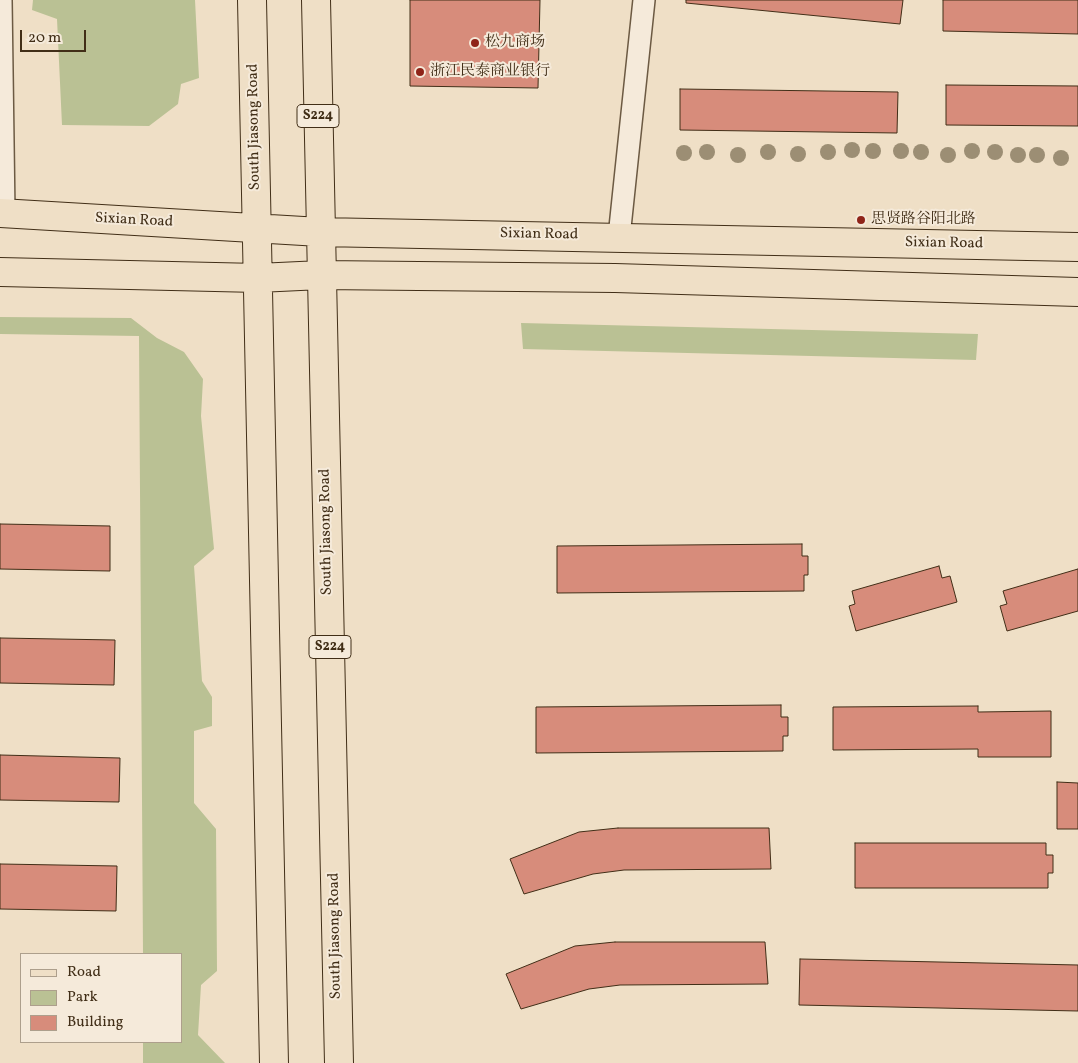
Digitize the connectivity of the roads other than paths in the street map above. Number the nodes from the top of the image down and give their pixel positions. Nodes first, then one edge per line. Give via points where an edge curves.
1 (1, 0) edge
2 (252, 0) edge
3 (316, 0) edge
4 (644, 0) edge
5 (2, 213) edge
6 (257, 229) junction
7 (320, 232) junction
8 (619, 237) junction
9 (1078, 247) edge
10 (0, 272) edge
11 (321, 275) junction
12 (258, 278) junction
13 (1078, 292) edge
14 (274, 1063) edge
15 (339, 1063) edge

1 - 5 street
2 - 6 main road, South Jiasong Road
3 - 7 main road, South Jiasong Road / S224
4 - 8 street
5 - 6 main road, Sixian Road
6 - 7 main road, Sixian Road
6 - 12 main road, South Jiasong Road
7 - 8 main road, Sixian Road
7 - 11 main road, South Jiasong Road / S224
8 - 9 main road, Sixian Road
10 - 12 main road
11 - 12 main road
11 - 13 main road via 614,278
11 - 15 main road, South Jiasong Road / S224
12 - 14 main road, South Jiasong Road

